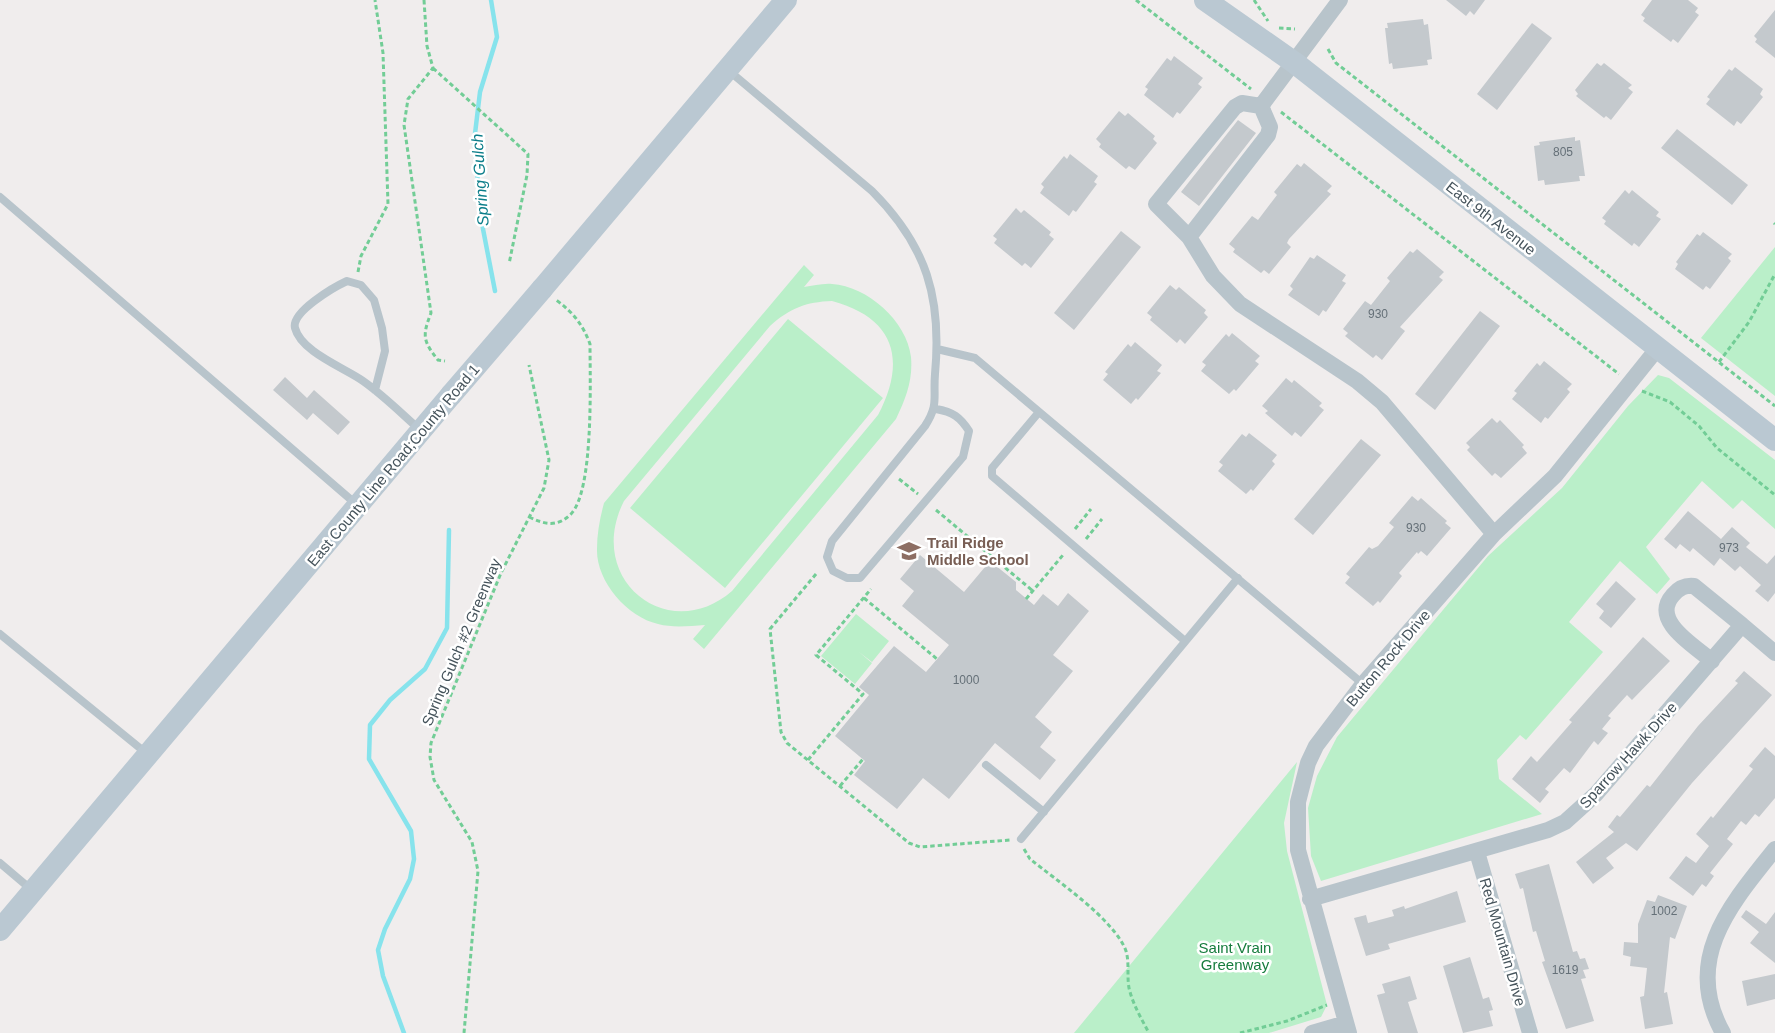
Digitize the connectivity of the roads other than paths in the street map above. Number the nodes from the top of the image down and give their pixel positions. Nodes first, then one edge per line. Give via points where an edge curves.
1 (786, 0) edge
2 (1205, 0) edge
3 (1340, 0) edge
4 (1295, 63) junction
5 (728, 69) junction
6 (1265, 103) junction
7 (0, 197) edge
8 (1189, 237) junction
9 (938, 349) junction
10 (1657, 349) junction
11 (375, 390) junction
12 (936, 409) junction
13 (1039, 412) junction
14 (422, 431) junction
15 (1775, 440) edge
16 (358, 506) junction
17 (1494, 534) junction
18 (1238, 578) junction
19 (1742, 625) junction
20 (0, 634) edge
21 (1185, 641) junction
22 (1775, 653) edge
23 (1712, 661) junction
24 (1363, 684) junction
25 (148, 755) junction
26 (986, 765) dead end
27 (1044, 812) junction
28 (1022, 839) road end
29 (1775, 849) edge
30 (1477, 852) junction
31 (0, 863) edge
32 (1768, 871) edge
33 (33, 891) junction
34 (1310, 899) junction
35 (0, 930) edge
36 (1348, 1028) edge
37 (1312, 1033) edge
38 (1530, 1033) edge
39 (1723, 1033) edge

1 - 5 main road, East County Line Road;County Road 1
2 - 4 main road, East 9th Avenue
3 - 4 street
4 - 6 street
4 - 10 main road, East 9th Avenue
5 - 9 lane via 894,213 928,274
5 - 14 main road, East County Line Road;County Road 1, bridge
6 - 8 street via 1268,135
6 - 8 street via 1235,107 1156,204
7 - 16 lane
8 - 17 street via 1213,276 1240,304 1357,381 1382,402
9 - 12 lane
9 - 13 lane via 975,358
10 - 15 main road, East 9th Avenue
10 - 17 street, Button Rock Drive via 1554,476
11 - 11 lane via 313,350 294,327 296,317 347,281 361,285 374,300 382,328 385,351
11 - 14 lane
12 - 12 lane via 832,541 827,557 833,572 860,578 963,457 969,432 951,412
13 - 18 lane
13 - 21 lane via 992,468 992,476
14 - 16 main road, East County Line Road;County Road 1
16 - 25 main road, East County Line Road;County Road 1
17 - 24 street, Button Rock Drive
18 - 21 lane
18 - 24 lane
19 - 22 street
19 - 23 street, Sparrow Hawk Drive
19 - 23 street via 1694,586 1684,586 1674,593 1667,605 1668,618 1678,632
20 - 25 lane
21 - 27 lane
23 - 30 street, Sparrow Hawk Drive via 1581,809 1548,830
24 - 34 street, Button Rock Drive via 1316,746 1301,786 1298,841
25 - 33 main road, East County Line Road;County Road 1
26 - 27 lane
27 - 28 lane
29 - 32 street
30 - 34 street, Sparrow Hawk Drive
30 - 38 street, Red Mountain Drive
31 - 33 lane
32 - 39 street via 1724,919 1710,950 1709,997
33 - 35 main road, East County Line Road;County Road 1
34 - 36 street, Button Rock Drive
36 - 37 street

